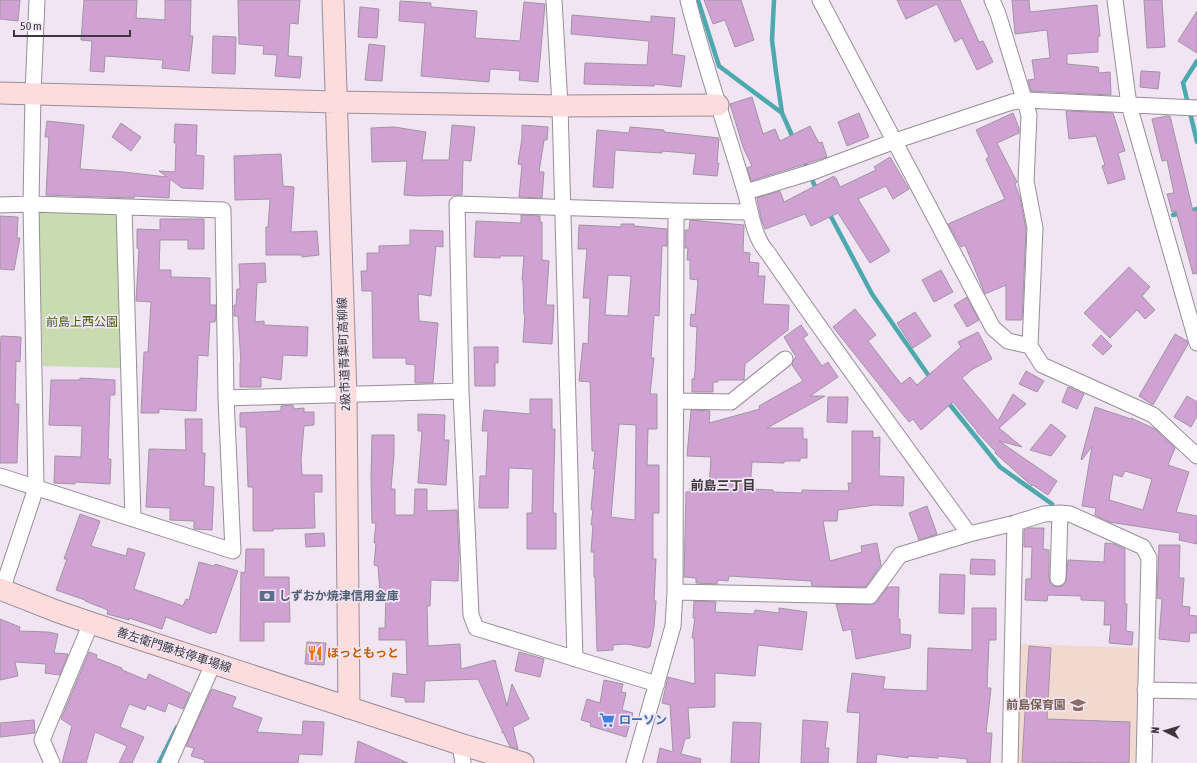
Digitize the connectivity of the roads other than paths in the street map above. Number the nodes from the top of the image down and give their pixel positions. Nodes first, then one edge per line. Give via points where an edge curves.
1 (37, 0) edge
2 (333, 0) edge
3 (554, 0) edge
4 (688, 0) edge
5 (820, 0) edge
6 (992, 0) edge
7 (1115, 0) edge
8 (0, 93) edge
9 (33, 93) junction
10 (1025, 100) junction
11 (335, 102) junction
12 (718, 105) junction
13 (1128, 105) junction
14 (560, 106) junction
15 (1197, 108) edge
16 (895, 141) junction
17 (746, 192) junction
18 (31, 204) junction
19 (0, 205) edge
20 (124, 207) junction
21 (563, 208) junction
22 (676, 211) junction
23 (750, 212) junction
24 (1194, 319) edge
25 (1197, 343) edge
26 (1030, 346) junction
27 (785, 359) dead end
28 (461, 391) junction
29 (346, 395) junction
30 (226, 398) junction
31 (677, 401) junction
32 (1197, 456) edge
33 (0, 476) edge
34 (36, 488) junction
35 (1060, 513) junction
36 (133, 519) junction
37 (1016, 523) junction
38 (968, 534) junction
39 (1058, 578) dead end
40 (1, 589) edge
41 (675, 592) junction
42 (91, 623) junction
43 (575, 659) junction
44 (213, 664) junction
45 (657, 684) junction
46 (1145, 690) junction
47 (1197, 691) edge
48 (349, 708) junction
49 (462, 753) edge
50 (52, 763) edge
51 (169, 763) edge
52 (523, 763) edge
53 (634, 763) edge
54 (1010, 763) edge
55 (1144, 763) edge

1 - 9 street
2 - 11 street, 2級市道青葉町高柳線
3 - 14 street
4 - 12 street
5 - 16 street
6 - 10 street
7 - 13 street
8 - 9 street
9 - 11 street
9 - 18 street
10 - 13 street
10 - 16 street via 1012,102
10 - 26 street via 1029,115 1026,181 1034,228
11 - 14 street
11 - 29 street, 2級市道青葉町高柳線
12 - 14 street
12 - 17 street
13 - 15 street
13 - 24 street
14 - 21 street
16 - 17 street via 796,178
16 - 26 street via 993,328 1008,341
17 - 23 street
18 - 19 street
18 - 20 street
18 - 34 street
20 - 30 street via 223,210
20 - 36 street
21 - 22 street
21 - 28 street via 457,204
21 - 43 street
22 - 23 street
22 - 31 street
23 - 38 street via 763,247
24 - 25 street
26 - 32 street via 1042,365 1153,415
27 - 31 street via 731,402
28 - 29 street
28 - 43 street via 471,615 476,628
29 - 30 street
29 - 48 street, 2級市道青葉町高柳線
30 - 36 street via 233,551
31 - 41 street
33 - 34 street
34 - 36 street
34 - 40 street
35 - 37 street via 1044,514
35 - 39 street
35 - 46 street via 1070,514 1143,547 1149,558
37 - 38 street
37 - 54 street
38 - 41 street via 900,555 870,596
40 - 42 street, 善左衛門藤枝停車場線
41 - 45 street via 673,626
42 - 44 street, 善左衛門藤枝停車場線
42 - 50 street via 42,740
43 - 45 street
44 - 48 street, 善左衛門藤枝停車場線
44 - 51 street
45 - 53 street
46 - 47 street
46 - 55 street
48 - 49 street, 善左衛門藤枝停車場線
49 - 52 street

